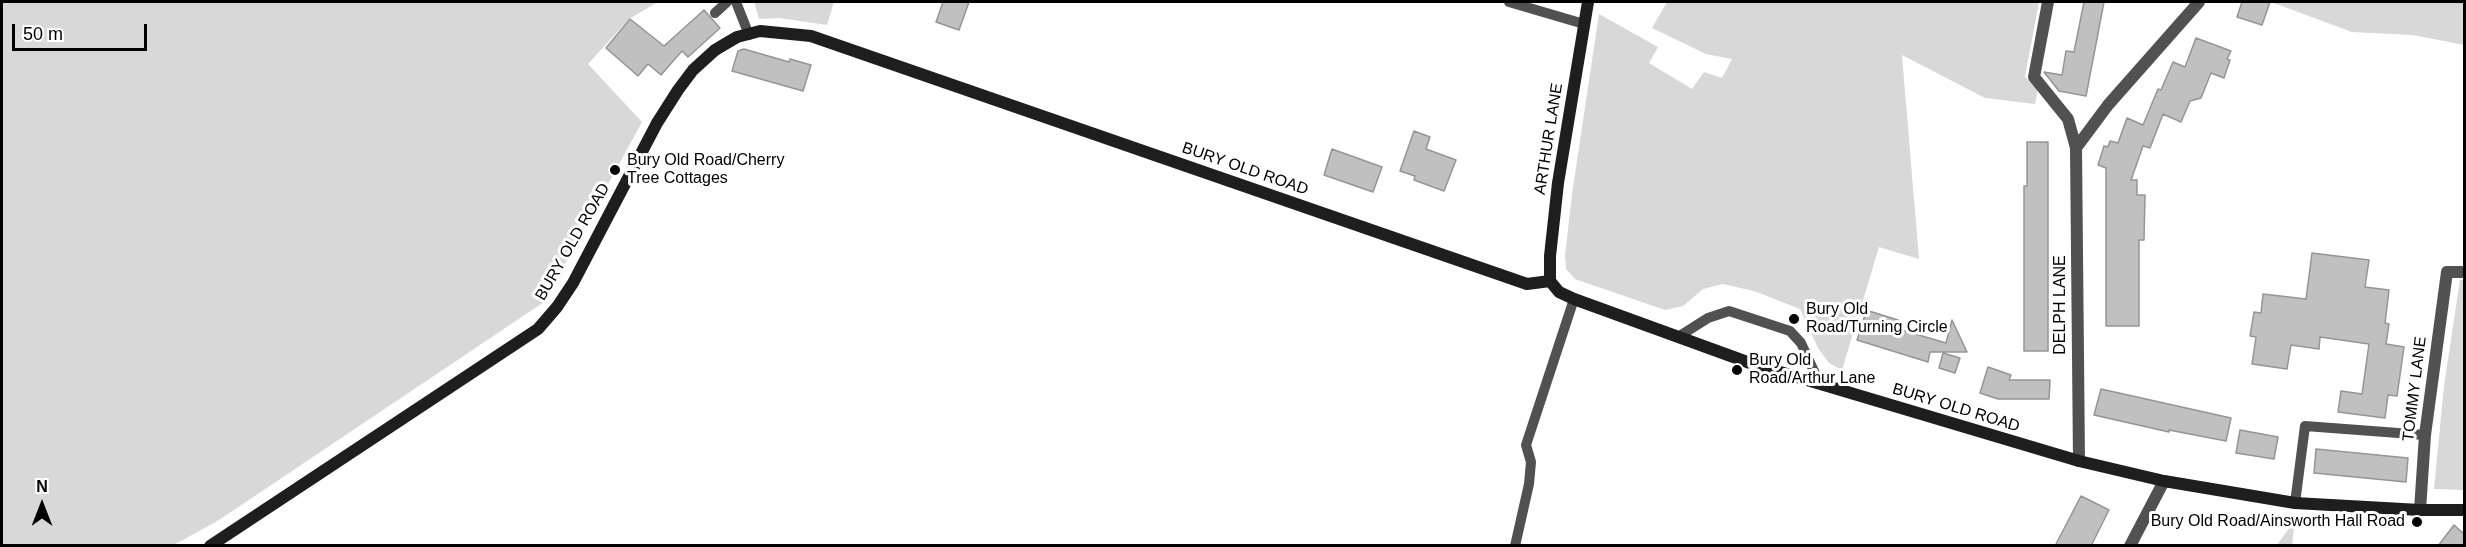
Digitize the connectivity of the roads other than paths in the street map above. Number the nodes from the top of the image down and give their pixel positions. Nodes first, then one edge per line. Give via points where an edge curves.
1 (727, 2) edge
2 (736, 2) edge
3 (1509, 2) edge
4 (1588, 2) edge
5 (2048, 2) edge
6 (2199, 2) edge
7 (715, 13) dead end
8 (1584, 24) junction
9 (749, 34) junction
10 (2076, 148) junction
11 (2464, 272) edge
12 (1551, 281) junction
13 (1574, 299) junction
14 (1678, 337) junction
15 (1820, 384) junction
16 (2426, 435) junction
17 (2079, 461) junction
18 (2164, 481) junction
19 (2295, 503) junction
20 (2420, 510) junction
21 (2464, 510) edge
22 (210, 546) edge
23 (1515, 546) edge
24 (2130, 546) edge

1 - 7 lane
2 - 9 lane
3 - 8 lane
4 - 8 street, ARTHUR LANE
5 - 10 street, DELPH LANE via 2034,77 2067,119
6 - 10 street via 2108,105
8 - 12 street, ARTHUR LANE via 1558,183
9 - 12 street, BURY OLD ROAD via 811,36 1527,284
9 - 22 street, BURY OLD ROAD via 715,50 678,90 573,283 538,329
10 - 17 street, DELPH LANE
11 - 16 street, TOMMY LANE via 2447,272
12 - 13 street, BURY OLD ROAD via 1559,292
13 - 14 street, BURY OLD ROAD
13 - 23 lane via 1526,445 1531,462 1529,484
14 - 15 street, BURY OLD ROAD
14 - 15 lane via 1708,318 1729,312 1790,331 1801,343
15 - 17 street, BURY OLD ROAD
16 - 19 lane via 2305,426
16 - 20 street, TOMMY LANE
17 - 18 street, BURY OLD ROAD
18 - 19 street, BURY OLD ROAD
18 - 24 street
19 - 20 street, BURY OLD ROAD
20 - 21 street, BURY OLD ROAD

